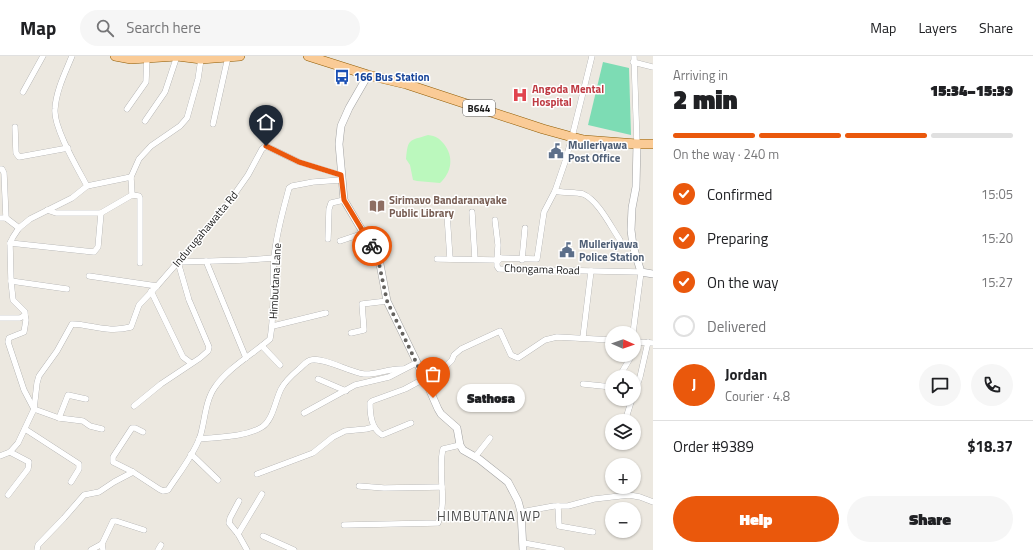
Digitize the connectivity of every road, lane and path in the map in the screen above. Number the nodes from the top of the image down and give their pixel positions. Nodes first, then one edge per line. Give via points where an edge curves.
1 (43, 56) edge
2 (72, 56) edge
3 (115, 56) edge
4 (177, 56) edge
5 (240, 56) edge
6 (308, 56) edge
7 (592, 56) edge
8 (147, 57) edge
9 (228, 57) edge
10 (202, 59) junction
11 (634, 59) edge
12 (653, 67) edge
13 (368, 75) junction
14 (23, 92) dead end
15 (127, 109) dead end
16 (145, 121) dead end
17 (213, 124) dead end
18 (15, 127) dead end
19 (572, 137) junction
20 (637, 144) junction
21 (653, 144) edge
22 (68, 148) junction
23 (0, 169) edge
24 (131, 177) junction
25 (341, 177) junction
26 (87, 186) junction
27 (555, 191) junction
28 (132, 195) junction
29 (344, 200) junction
30 (47, 210) junction
31 (472, 212) dead end
32 (101, 213) junction
33 (447, 214) dead end
34 (3, 218) edge
35 (495, 220) dead end
36 (19, 228) junction
37 (524, 228) dead end
38 (364, 233) junction
39 (328, 239) dead end
40 (620, 240) dead end
41 (340, 241) dead end
42 (10, 244) junction
43 (274, 258) junction
44 (437, 259) dead end
45 (450, 259) junction
46 (475, 259) junction
47 (499, 259) junction
48 (522, 260) junction
49 (206, 261) junction
50 (178, 262) junction
51 (140, 264) dead end
52 (591, 271) junction
53 (641, 272) junction
54 (653, 274) edge
55 (89, 276) dead end
56 (11, 281) junction
57 (157, 286) junction
58 (67, 289) dead end
59 (151, 291) junction
60 (387, 301) junction
61 (326, 314) dead end
62 (25, 315) junction
63 (0, 318) edge
64 (273, 326) junction
65 (634, 326) edge
66 (351, 333) dead end
67 (583, 337) junction
68 (605, 339) edge
69 (650, 342) edge
70 (262, 346) junction
71 (246, 358) junction
72 (191, 363) junction
73 (416, 363) junction
74 (280, 366) dead end
75 (403, 369) junction
76 (641, 374) edge
77 (318, 378) dead end
78 (424, 378) junction
79 (583, 384) dead end
80 (605, 386) edge
81 (346, 390) junction
82 (86, 399) dead end
83 (134, 406) dead end
84 (34, 409) junction
85 (304, 413) dead end
86 (59, 418) junction
87 (411, 423) dead end
88 (374, 427) junction
89 (25, 429) junction
90 (102, 429) dead end
91 (143, 432) dead end
92 (490, 438) dead end
93 (199, 439) junction
94 (460, 445) junction
95 (10, 452) junction
96 (191, 454) junction
97 (0, 456) edge
98 (475, 456) junction
99 (133, 472) junction
100 (257, 474) dead end
101 (218, 480) dead end
102 (71, 482) dead end
103 (359, 486) dead end
104 (442, 487) junction
105 (262, 494) dead end
106 (8, 495) dead end
107 (239, 501) dead end
108 (653, 502) edge
109 (558, 506) junction
110 (521, 512) junction
111 (344, 525) dead end
112 (144, 530) dead end
113 (593, 532) dead end
114 (238, 534) junction
115 (263, 536) dead end
116 (102, 544) junction
117 (524, 547) edge
118 (37, 550) edge
119 (91, 550) edge
120 (103, 550) edge
121 (247, 550) edge
122 (294, 550) edge
123 (562, 550) edge

1 - 14 street
2 - 22 street via 54,111 57,127
3 - 8 main road via 131,59
4 - 8 main road
4 - 10 main road
4 - 16 street via 165,92
5 - 9 main road
6 - 13 main road, B644
7 - 19 street, Chongama Road
8 - 15 street via 146,82
9 - 10 main road
9 - 17 street
10 - 24 street via 187,118 145,152
11 - 12 street
11 - 20 street
13 - 19 main road, B644 via 406,84
13 - 25 street via 342,126 339,144
18 - 22 street via 18,157
19 - 20 main road, B644
19 - 27 street, Chongama Road
20 - 21 main road, B644
20 - 53 street via 631,230
22 - 26 street
23 - 34 street via 4,172
24 - 26 street
24 - 28 street
25 - 29 street
25 - 43 street, Himbutana Lane via 289,188
25 - 50 street, Indurugahawatta Rd via 299,162 266,146 224,209
26 - 30 street via 72,198
27 - 40 street via 582,194 593,200
27 - 48 street, Chongama Road via 542,218 537,259
28 - 32 street
28 - 51 street via 140,198
29 - 38 street
29 - 39 street via 332,203 329,209
30 - 32 street
30 - 36 street
31 - 46 street
32 - 42 street via 98,248 94,252
33 - 45 street
34 - 36 street
35 - 47 street
36 - 42 street
37 - 48 street
38 - 41 street
38 - 60 street via 378,259
42 - 56 street
43 - 49 street
43 - 64 street, Himbutana Lane
44 - 45 street
45 - 46 street
46 - 47 street
47 - 48 street, Chongama Road
47 - 52 street, Chongama Road via 499,269
49 - 50 street
49 - 71 street
50 - 57 street, Indurugahawatta Rd
50 - 72 street via 189,300 209,347 208,351
52 - 53 street, Chongama Road
52 - 67 street
53 - 54 street
53 - 65 street
55 - 57 street
56 - 58 street
56 - 62 street via 13,300
57 - 59 street, Indurugahawatta Rd
59 - 72 street via 183,357
59 - 84 street, Indurugahawatta Rd via 139,305 131,327 106,330 72,324 40,376
60 - 66 street via 362,304 364,330
60 - 73 street
61 - 64 street
62 - 63 street via 20,318
62 - 84 street via 24,332 8,340 24,390
64 - 70 street, Himbutana Lane via 270,339
67 - 68 street
67 - 78 street via 557,337 545,340 518,358 511,355 500,331 461,349 444,368
69 - 76 street
70 - 71 street, Himbutana Lane
70 - 74 street
71 - 93 street, Himbutana Lane via 214,389
72 - 83 street
73 - 75 street
73 - 78 street
75 - 81 street via 389,377 355,385
75 - 93 street via 394,368 365,374 320,360 311,360 286,381 268,422 262,427 235,435
77 - 81 street
78 - 88 street via 405,389 372,401 370,414
78 - 94 street via 441,414 457,428
79 - 80 street
81 - 85 street
82 - 86 street via 68,395
84 - 86 street
84 - 89 street
86 - 90 street via 83,421
87 - 88 street via 382,435
88 - 100 street via 345,431 313,453
89 - 95 street
89 - 102 street via 79,464 79,469
91 - 99 street via 132,428 112,460
92 - 98 street
93 - 96 street, Himbutana Lane
94 - 98 street via 463,450
94 - 104 street via 443,449
95 - 97 street
95 - 106 street via 29,464
96 - 99 street, Himbutana Lane via 165,491
96 - 101 street
98 - 110 street via 508,482
99 - 118 street via 99,492 84,495 38,545
103 - 104 street
104 - 111 street via 441,516 436,524
105 - 114 street
107 - 114 street via 230,518 230,524
108 - 109 street via 629,495 594,498 568,506
109 - 110 street
109 - 113 street via 559,526
110 - 117 street
112 - 116 street via 116,521 112,523
114 - 121 street
115 - 122 street
116 - 119 street
116 - 120 street
117 - 123 street

